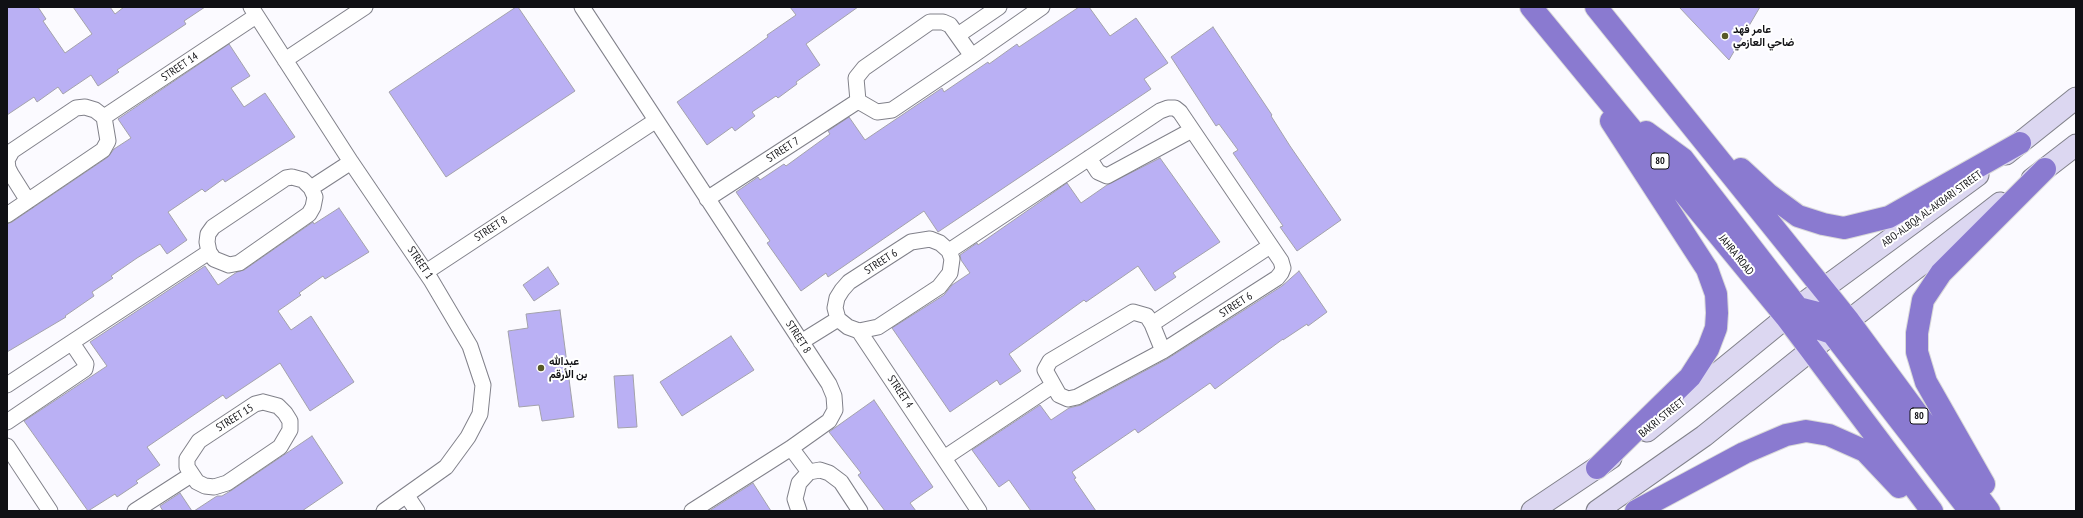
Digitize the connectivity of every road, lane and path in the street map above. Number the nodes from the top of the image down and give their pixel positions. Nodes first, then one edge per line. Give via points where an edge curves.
1 (365, 7) edge
2 (582, 7) edge
3 (999, 7) edge
4 (1042, 7) edge
5 (1531, 7) edge
6 (1596, 7) edge
7 (254, 12) edge
8 (958, 35) junction
9 (1557, 37) junction
10 (972, 56) junction
11 (285, 60) junction
12 (1640, 61) junction
13 (2076, 98) edge
14 (858, 101) junction
15 (104, 117) junction
16 (655, 121) junction
17 (1192, 130) junction
18 (2020, 143) junction
19 (2076, 145) edge
20 (1089, 158) junction
21 (350, 162) junction
22 (2045, 169) junction
23 (9, 175) edge
24 (311, 188) junction
25 (707, 199) junction
26 (28, 201) junction
27 (7, 215) edge
28 (1270, 246) junction
29 (949, 251) junction
30 (209, 252) junction
31 (426, 272) junction
32 (1823, 289) junction
33 (1792, 312) junction
34 (838, 319) junction
35 (1152, 324) junction
36 (1840, 327) junction
37 (859, 331) junction
38 (72, 342) junction
39 (802, 342) junction
40 (1811, 350) junction
41 (1163, 351) junction
42 (7, 385) edge
43 (1052, 386) junction
44 (7, 422) edge
45 (7, 446) edge
46 (791, 448) junction
47 (944, 458) junction
48 (1597, 468) junction
49 (809, 472) junction
50 (190, 475) junction
51 (407, 496) junction
52 (50, 511) edge
53 (135, 511) edge
54 (384, 511) edge
55 (417, 511) edge
56 (692, 511) edge
57 (799, 511) edge
58 (860, 511) edge
59 (978, 511) edge
60 (1532, 511) edge
61 (1597, 511) edge
62 (1636, 511) edge
63 (1922, 511) edge
64 (1932, 511) edge
65 (1970, 511) edge
66 (1989, 511) edge
67 (2000, 511) edge

1 - 11 street
2 - 16 street, STREET 8
3 - 8 street
4 - 10 street
5 - 9 highway
6 - 12 highway, 80
7 - 11 street, STREET 1
7 - 15 street, STREET 14
8 - 10 street
8 - 14 street via 950,25 930,22 864,68 856,78
9 - 33 highway via 1619,112 1683,159
9 - 48 highway via 1707,269 1716,294 1716,328 1708,349 1690,377
10 - 14 street via 892,110 877,112
11 - 21 street, STREET 1
12 - 18 highway via 1734,162 1768,194 1798,216 1823,224 1844,228 1889,217
12 - 32 highway, 80
13 - 18 main road, ABO-ALBQA AL-AKBARI STREET
14 - 25 street, STREET 7
15 - 23 street via 86,107 76,108 12,151 7,160
15 - 26 street via 108,141 103,150
16 - 25 street, STREET 8
16 - 31 street, STREET 8
17 - 20 street via 1107,176 1098,172
17 - 20 street, STREET 6 via 1180,112 1175,108 1168,108
17 - 28 street, STREET 6
18 - 32 main road, ABO-ALBQA AL-AKBARI STREET
19 - 22 main road
20 - 29 street, STREET 6
21 - 24 street
21 - 31 street, STREET 1
22 - 36 main road
22 - 67 highway via 1941,273 1923,300 1917,333 1917,352 1926,382
23 - 26 street
24 - 30 street via 298,177 286,178 213,227 206,242
24 - 30 street via 315,197 308,214 239,263 222,263
25 - 39 street, STREET 8
26 - 27 street
28 - 35 street
28 - 41 street, STREET 6 via 1283,268 1277,278
29 - 34 street, STREET 6 via 930,239 911,242 842,290 835,308
29 - 37 street via 952,259 950,273 939,287 878,327
30 - 38 street
31 - 51 street, STREET 1 via 470,346 483,385 480,414 468,437 446,467
32 - 33 main road, ABO-ALBQA AL-AKBARI STREET
32 - 36 highway, 80
33 - 36 highway
33 - 40 highway
33 - 48 main road, BAKRI STREET via 1648,430
34 - 37 street, STREET 4
34 - 39 street
35 - 41 street
35 - 43 street via 1144,314 1133,312 1050,361 1045,370
36 - 40 main road
36 - 65 highway
36 - 66 highway, 80
37 - 47 street, STREET 4
38 - 42 street
38 - 44 street via 86,364 85,369
39 - 46 street, STREET 8 via 829,384 834,396 835,410 829,421
40 - 61 main road via 1704,436
40 - 64 highway
41 - 43 street, STREET 6 via 1077,397 1062,397
43 - 47 street
45 - 52 street
46 - 49 street
46 - 56 street, STREET 8
47 - 59 street, STREET 4
48 - 60 main road, BAKRI STREET
49 - 57 street via 796,490 795,498
49 - 58 street via 820,470 841,482
50 - 50 street, STREET 15 via 205,486 214,487 227,483 280,447 290,430 290,422 285,413 270,402 255,404 198,441 187,459
50 - 53 street
51 - 54 street, STREET 1
51 - 55 street
62 - 63 highway via 1744,454 1786,435 1806,432 1829,435 1865,451

